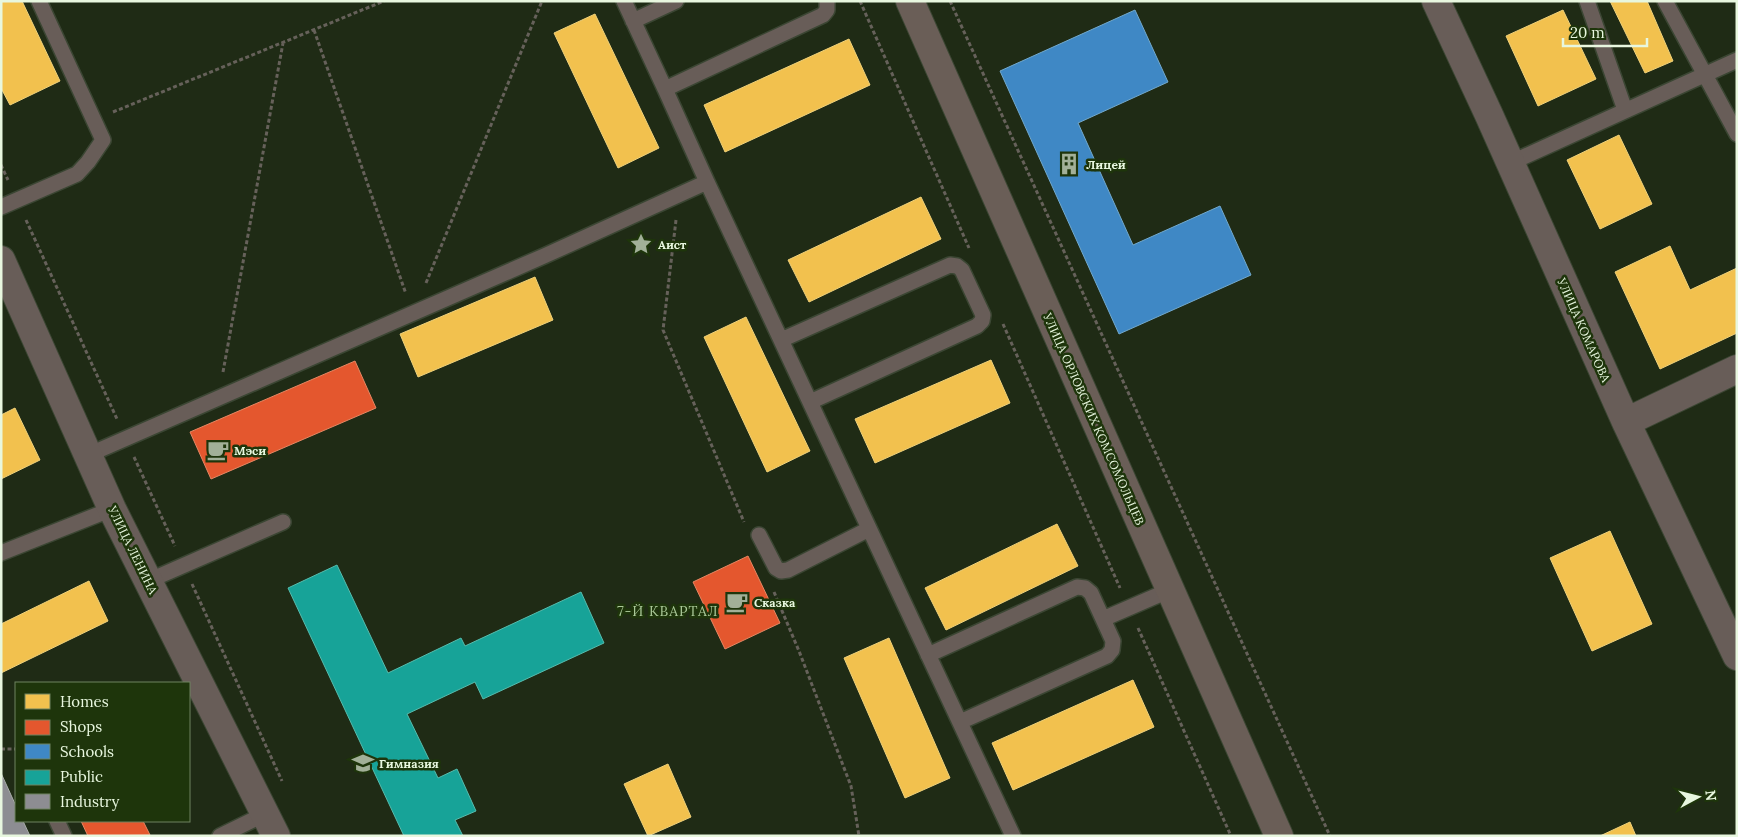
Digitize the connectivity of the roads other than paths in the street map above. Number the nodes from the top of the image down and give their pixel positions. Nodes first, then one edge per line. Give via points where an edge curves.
1 (39, 1) edge
2 (624, 1) edge
3 (676, 1) edge
4 (827, 1) edge
5 (910, 1) edge
6 (1436, 1) edge
7 (1587, 1) edge
8 (1665, 1) edge
9 (633, 21) junction
10 (1737, 60) edge
11 (1706, 76) junction
12 (665, 89) junction
13 (1625, 110) junction
14 (1737, 134) edge
15 (1510, 163) junction
16 (707, 182) junction
17 (1, 207) edge
18 (1, 260) edge
19 (781, 340) junction
20 (1737, 369) edge
21 (810, 402) junction
22 (1626, 422) junction
23 (88, 455) junction
24 (112, 509) junction
25 (283, 522) dead end
26 (869, 529) junction
27 (759, 536) dead end
28 (1, 554) edge
29 (148, 581) junction
30 (1170, 590) junction
31 (1103, 619) junction
32 (928, 654) junction
33 (1737, 656) edge
34 (960, 722) junction
35 (57, 822) edge
36 (270, 825) edge
37 (64, 836) edge
38 (220, 836) edge
39 (1013, 836) edge
40 (1279, 836) edge

1 - 17 lane via 103,140 77,174
2 - 9 lane
3 - 9 lane
4 - 12 lane via 823,15
5 - 30 street, УЛИЦА ОРЛОВСКИХ КОМСОМОЛЬЦЕВ
6 - 15 street, УЛИЦА КОМАРОВА
7 - 13 lane
8 - 11 lane
9 - 12 lane
10 - 11 lane
11 - 13 lane
11 - 14 lane
12 - 16 lane
13 - 15 lane
15 - 22 street, УЛИЦА КОМАРОВА
16 - 19 lane
16 - 23 lane
18 - 23 street, УЛИЦА ЛЕНИНА
19 - 21 lane
19 - 21 lane via 950,265 962,270 983,315 977,326
20 - 22 street
21 - 26 lane
22 - 33 street, УЛИЦА КОМАРОВА
23 - 24 street, УЛИЦА ЛЕНИНА
24 - 28 lane
24 - 29 street, УЛИЦА ЛЕНИНА
25 - 29 lane
26 - 27 lane via 781,572
26 - 32 lane
29 - 36 street, УЛИЦА ЛЕНИНА
30 - 31 lane
30 - 40 street, УЛИЦА ОРЛОВСКИХ КОМСОМОЛЬЦЕВ
31 - 32 lane via 1091,594 1085,588 1077,587
31 - 34 lane via 1113,641 1107,656
32 - 34 lane
34 - 39 lane
35 - 37 lane
36 - 38 lane

